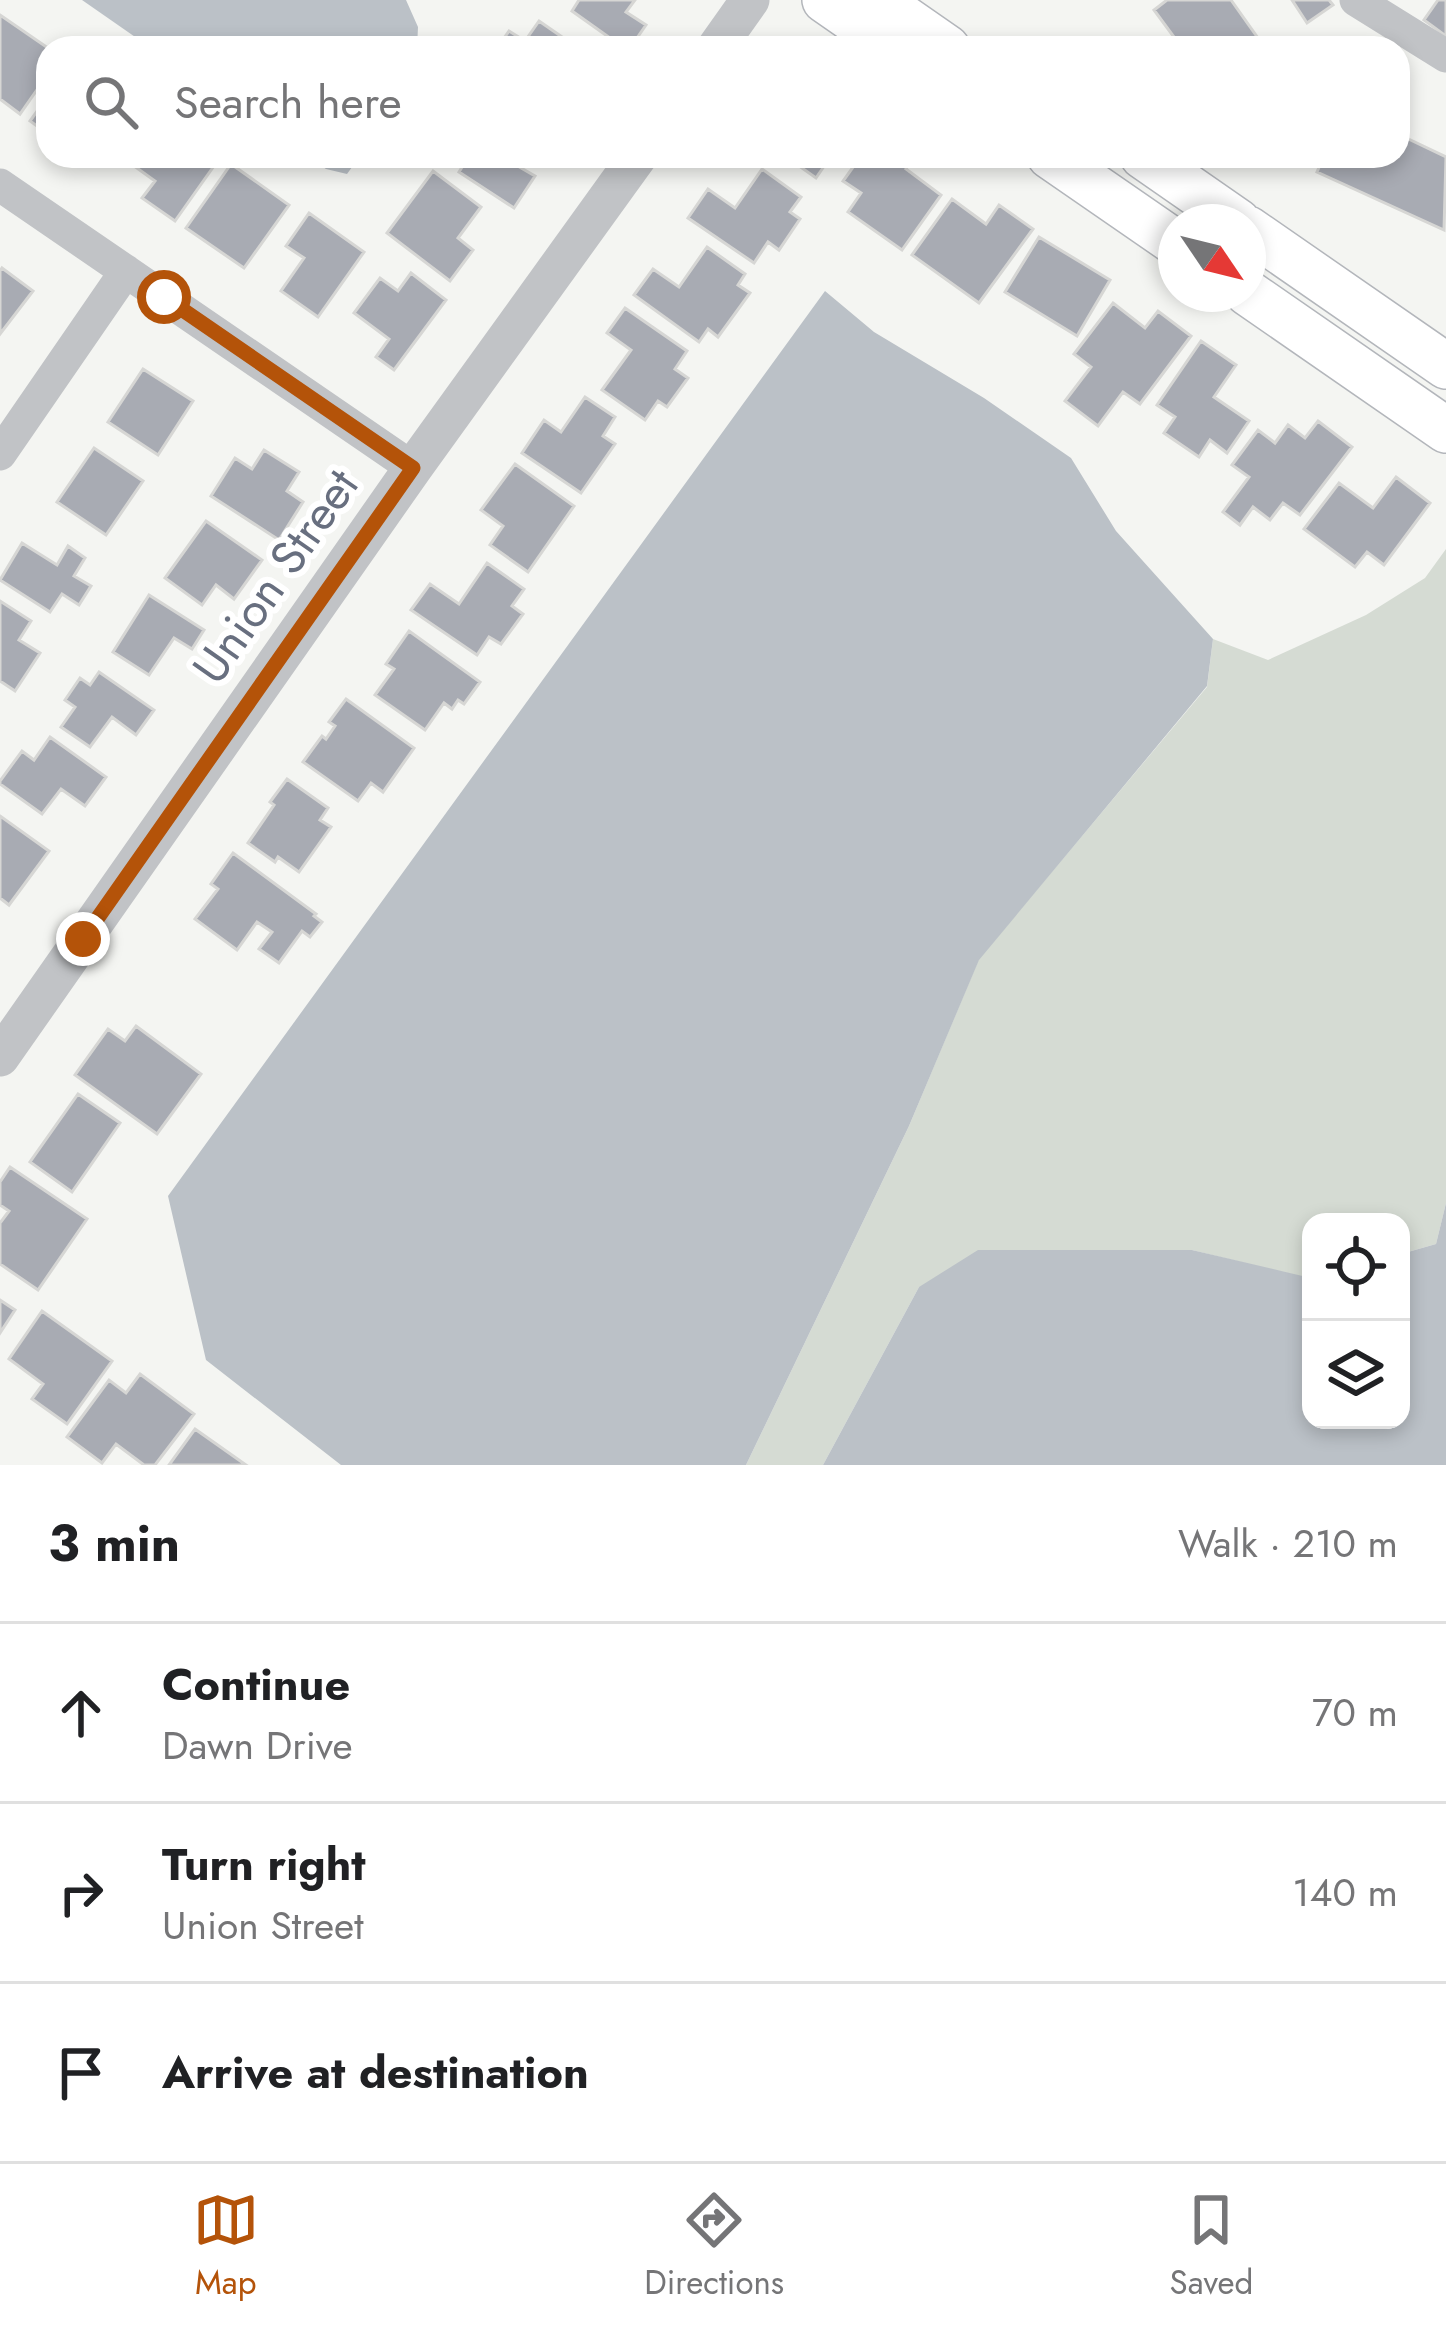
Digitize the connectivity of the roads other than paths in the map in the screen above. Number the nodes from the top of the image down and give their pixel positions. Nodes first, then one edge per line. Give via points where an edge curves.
1 (750, 0) edge
2 (825, 0) edge
3 (878, 0) edge
4 (917, 0) edge
5 (1356, 0) edge
6 (724, 36) edge
7 (878, 36) edge
8 (930, 36) edge
9 (970, 36) edge
10 (1446, 56) edge
11 (629, 168) edge
12 (1067, 168) edge
13 (1137, 168) edge
14 (1160, 168) edge
15 (0, 185) edge
16 (1209, 204) edge
17 (1213, 204) edge
18 (1158, 231) edge
19 (1266, 241) edge
20 (126, 271) junction
21 (1266, 305) edge
22 (1446, 366) edge
23 (1446, 430) edge
24 (0, 454) edge
25 (413, 468) junction
26 (0, 1057) edge

1 - 6 street
2 - 7 main road
3 - 8 main road
4 - 9 main road
5 - 10 street
11 - 25 street, Union Street
12 - 18 main road
13 - 16 main road
14 - 17 main road
15 - 20 street
19 - 22 main road
20 - 24 street
20 - 25 street
21 - 23 main road
25 - 26 street, Union Street

